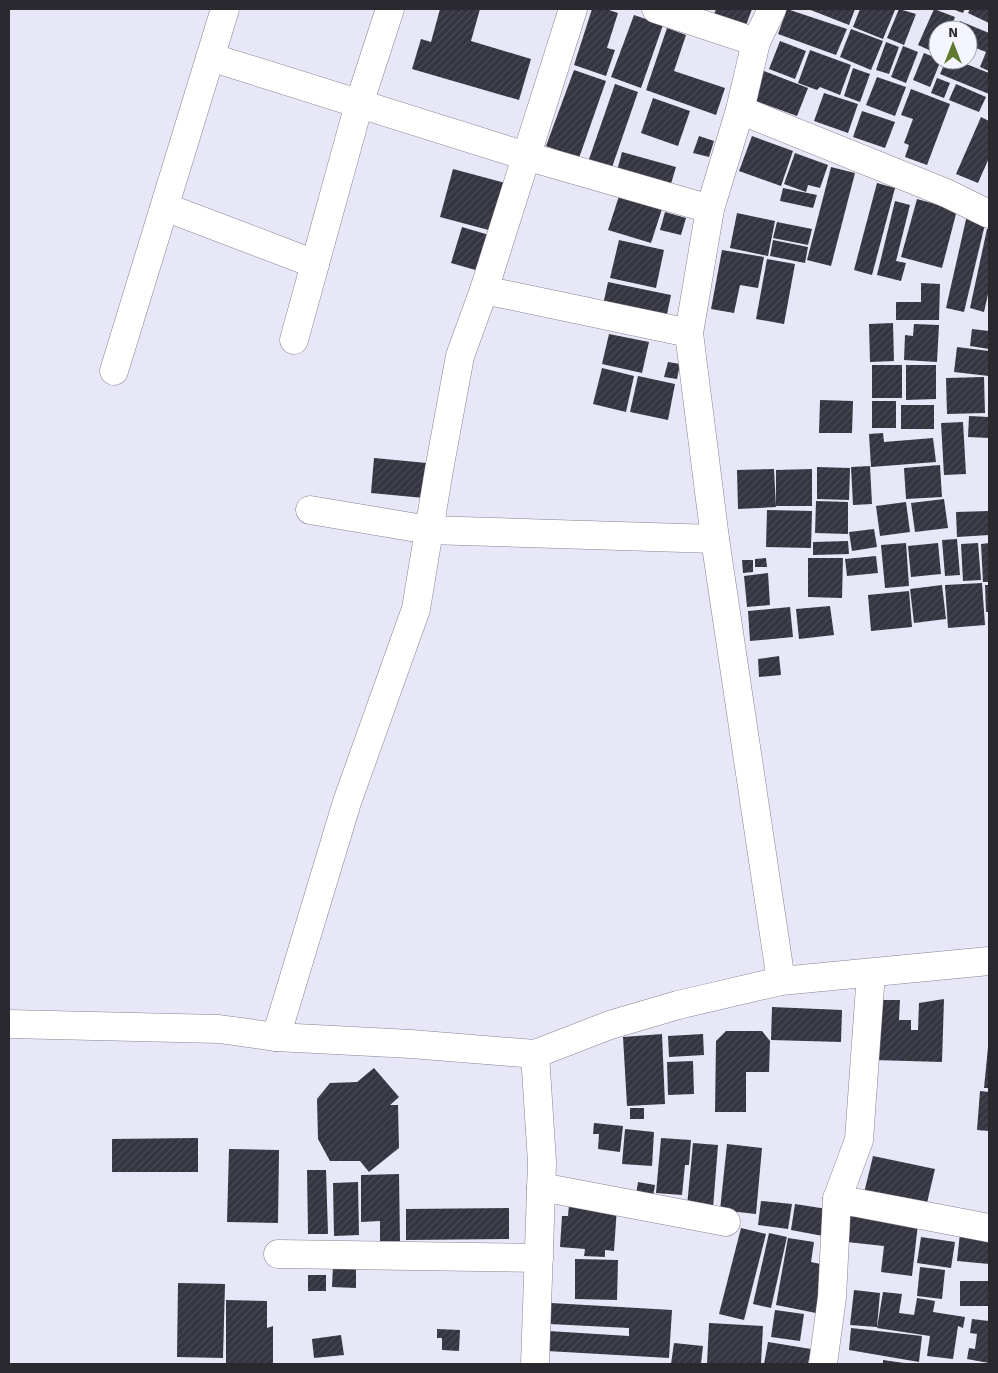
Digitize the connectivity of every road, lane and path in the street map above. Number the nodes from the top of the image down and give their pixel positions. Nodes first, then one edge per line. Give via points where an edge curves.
1 (225, 9) edge
2 (390, 9) edge
3 (573, 9) edge
4 (656, 9) edge
5 (772, 9) edge
6 (756, 42) junction
7 (210, 57) junction
8 (359, 104) junction
9 (740, 110) junction
10 (526, 156) junction
11 (165, 207) junction
12 (710, 209) junction
13 (989, 214) edge
14 (315, 264) junction
15 (484, 290) junction
16 (689, 334) junction
17 (294, 340) dead end
18 (114, 372) dead end
19 (310, 510) dead end
20 (429, 530) junction
21 (715, 539) junction
22 (989, 961) edge
23 (872, 973) junction
24 (781, 981) junction
25 (9, 1024) edge
26 (276, 1037) junction
27 (535, 1054) junction
28 (541, 1187) junction
29 (837, 1199) junction
30 (726, 1222) dead end
31 (989, 1228) edge
32 (278, 1254) dead end
33 (540, 1258) junction
34 (535, 1364) edge
35 (823, 1364) edge

1 - 7 street
2 - 8 street
3 - 10 street
4 - 6 street
5 - 6 street
6 - 9 street
7 - 8 street
7 - 11 street
8 - 10 street
8 - 14 street
9 - 12 street
9 - 13 street via 946,193
10 - 12 street
10 - 15 street
11 - 14 street
11 - 18 street
12 - 16 street
14 - 17 street
15 - 16 street
15 - 20 street via 460,356
16 - 21 street
19 - 20 street
20 - 21 street
20 - 26 street via 416,609 347,802
21 - 24 street
22 - 23 street
23 - 24 street
23 - 29 street via 859,1140
24 - 27 street via 678,1004 610,1025
25 - 26 street via 219,1029
26 - 27 street
27 - 28 street
28 - 30 street
28 - 33 street
29 - 31 street
29 - 35 street via 832,1297
32 - 33 street
33 - 34 street

